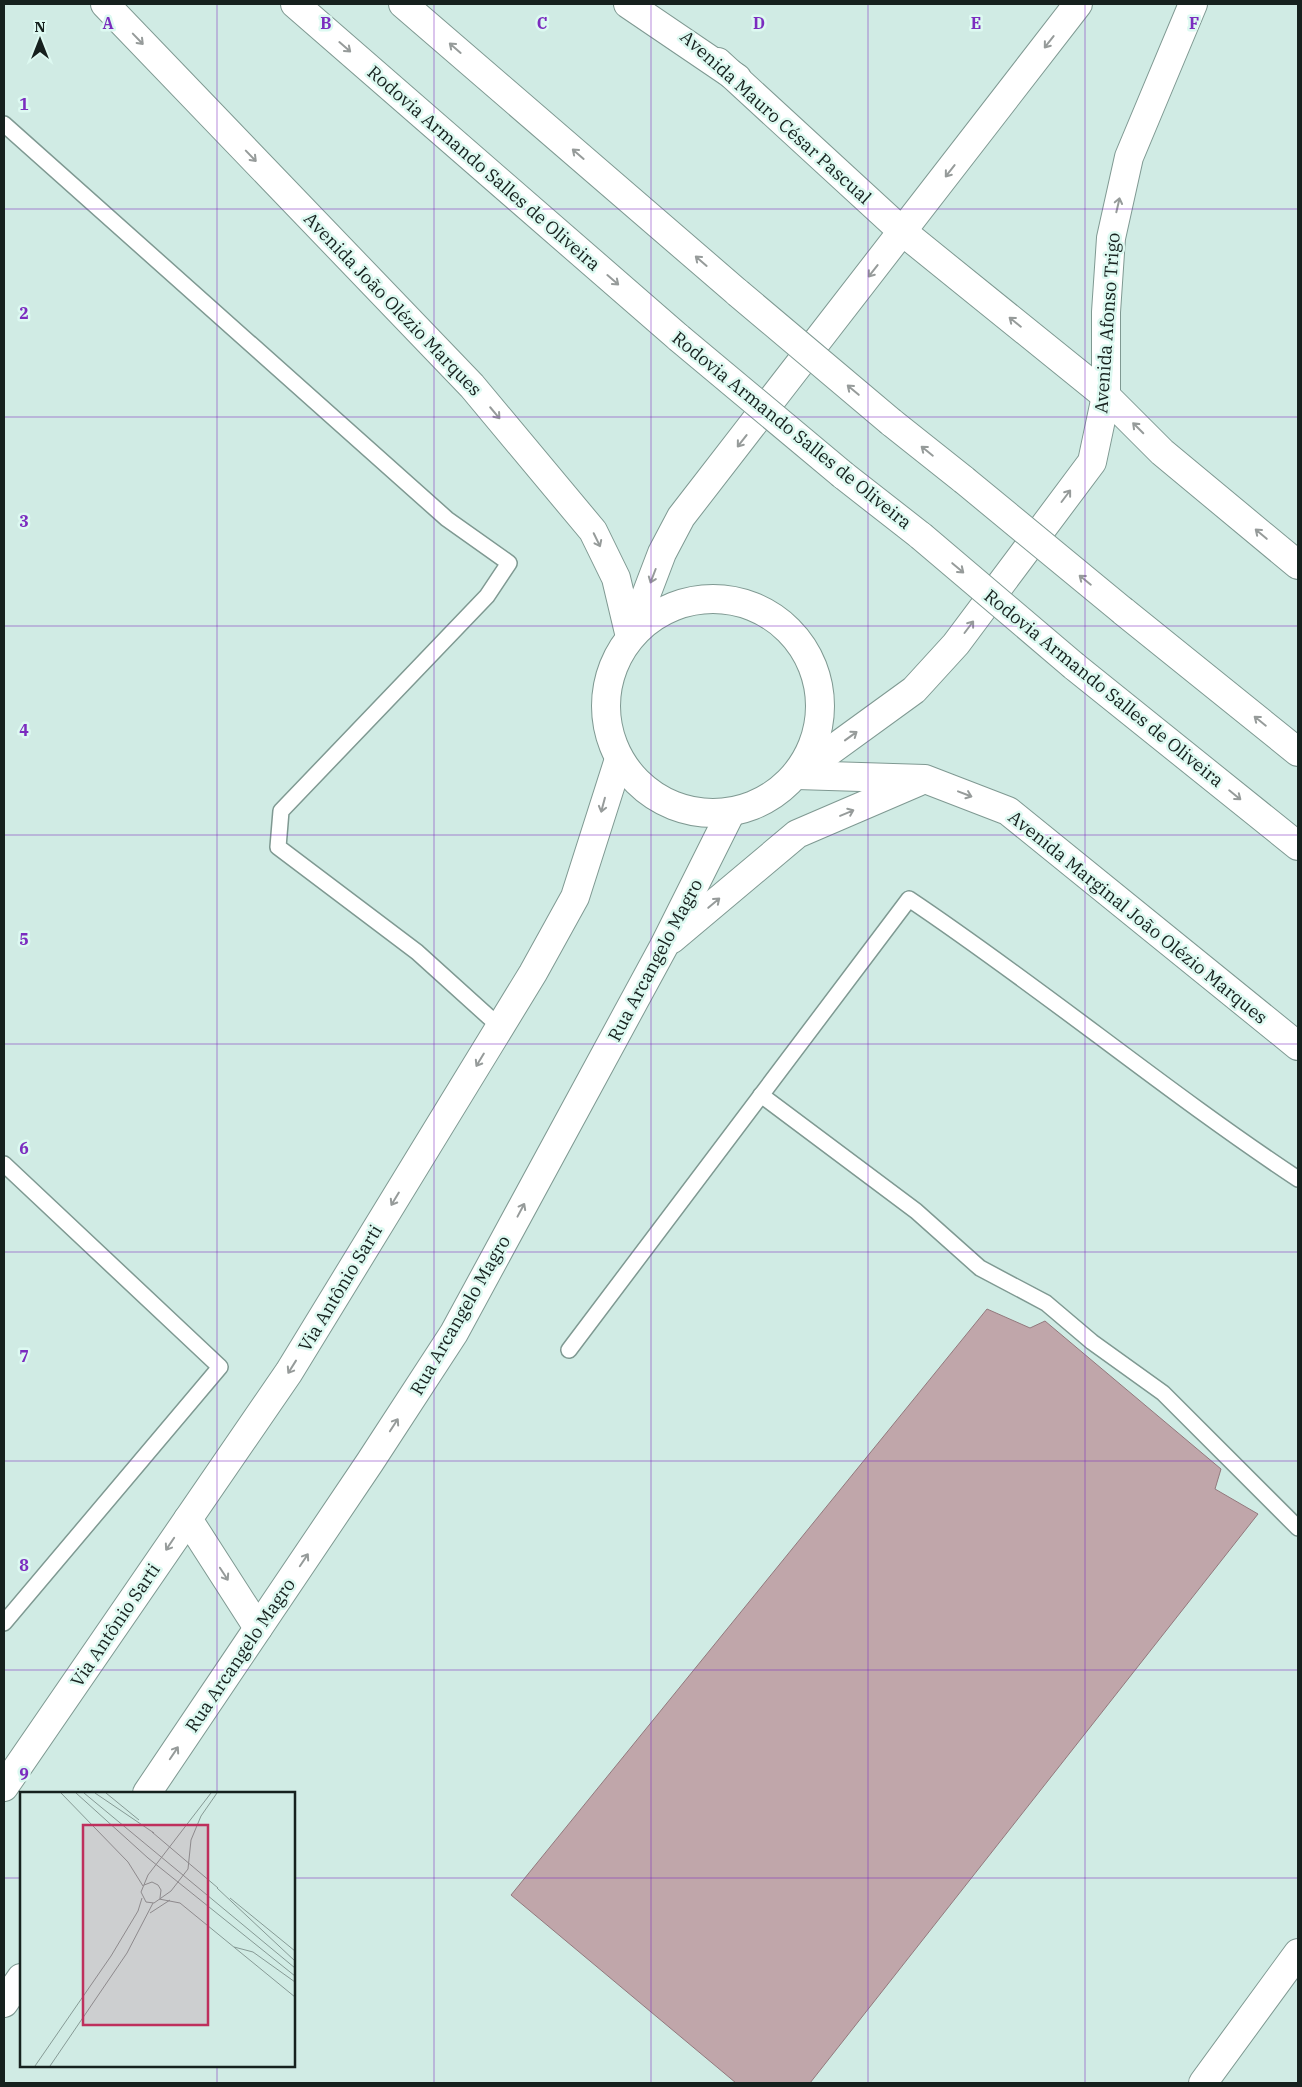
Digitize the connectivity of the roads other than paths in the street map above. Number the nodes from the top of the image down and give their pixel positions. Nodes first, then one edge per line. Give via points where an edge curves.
1 (104, 4) edge
2 (295, 4) edge
3 (404, 4) edge
4 (628, 4) edge
5 (649, 4) edge
6 (1078, 4) edge
7 (1193, 4) edge
8 (737, 78) junction
9 (4, 124) edge
10 (903, 232) junction
11 (1106, 396) junction
12 (1298, 565) edge
13 (630, 637) junction
14 (1298, 752) edge
15 (619, 759) junction
16 (797, 775) junction
17 (925, 779) junction
18 (731, 812) junction
19 (1298, 846) edge
20 (664, 946) junction
21 (500, 1027) junction
22 (1298, 1046) edge
23 (761, 1094) junction
24 (4, 1164) edge
25 (1298, 1179) edge
26 (568, 1350) dead end
27 (188, 1519) junction
28 (1298, 1528) edge
29 (4, 1623) edge
30 (258, 1628) junction
31 (4, 1787) edge
32 (148, 1792) edge
33 (1298, 1953) edge
34 (20, 1980) edge
35 (4, 2004) edge
36 (1203, 2083) edge

1 -> 13 main road, Avenida João Olézio Marques via 472,386 593,531 616,578
2 -> 19 main road, Rodovia Armando Salles de Oliveira, bridge via 678,338 921,536 1074,666
14 -> 3 main road, bridge via 891,422
4 - 8 main road
5 - 8 main road, Avenida Mauro César Pascual
6 -> 10 main road
11 -> 7 main road, Avenida Afonso Trigo via 1106,312 1111,238 1129,157
8 - 10 main road, Avenida Mauro César Pascual
9 - 21 lane via 447,519 509,563 487,596 281,811 278,847 417,952
11 -> 10 main road, Avenida Mauro César Pascual
10 -> 13 main road via 681,517 662,553
12 -> 11 main road, Avenida Mauro César Pascual via 1162,452
16 -> 11 main road, Avenida Afonso Trigo via 914,690 956,644 1092,462
13 - 15 main road via 613,664 606,696 607,729
13 - 16 main road via 655,615 671,608 686,602 720,598 753,605 782,623 805,648 818,679 821,713 816,737
15 - 18 main road via 636,781 659,799 684,810
15 -> 21 main road, Via Antônio Sarti via 575,897
16 - 17 main road, Avenida Marginal João Olézio Marques
16 - 18 main road via 773,796
20 -> 17 main road via 797,834
17 -> 22 main road, Avenida Marginal João Olézio Marques via 1008,811
18 - 20 main road, Rua Arcangelo Magro
30 -> 20 main road, Rua Arcangelo Magro via 454,1333
21 -> 27 main road, Via Antônio Sarti via 290,1372
23 - 25 lane via 909,899 972,942 1241,1142
23 - 26 lane
23 - 28 lane via 916,1211 980,1268 1046,1304 1162,1393
24 - 29 lane via 220,1367
27 -> 30 main road
27 -> 31 main road, Via Antônio Sarti
32 -> 30 main road, Rua Arcangelo Magro
33 - 36 main road
34 - 35 main road

